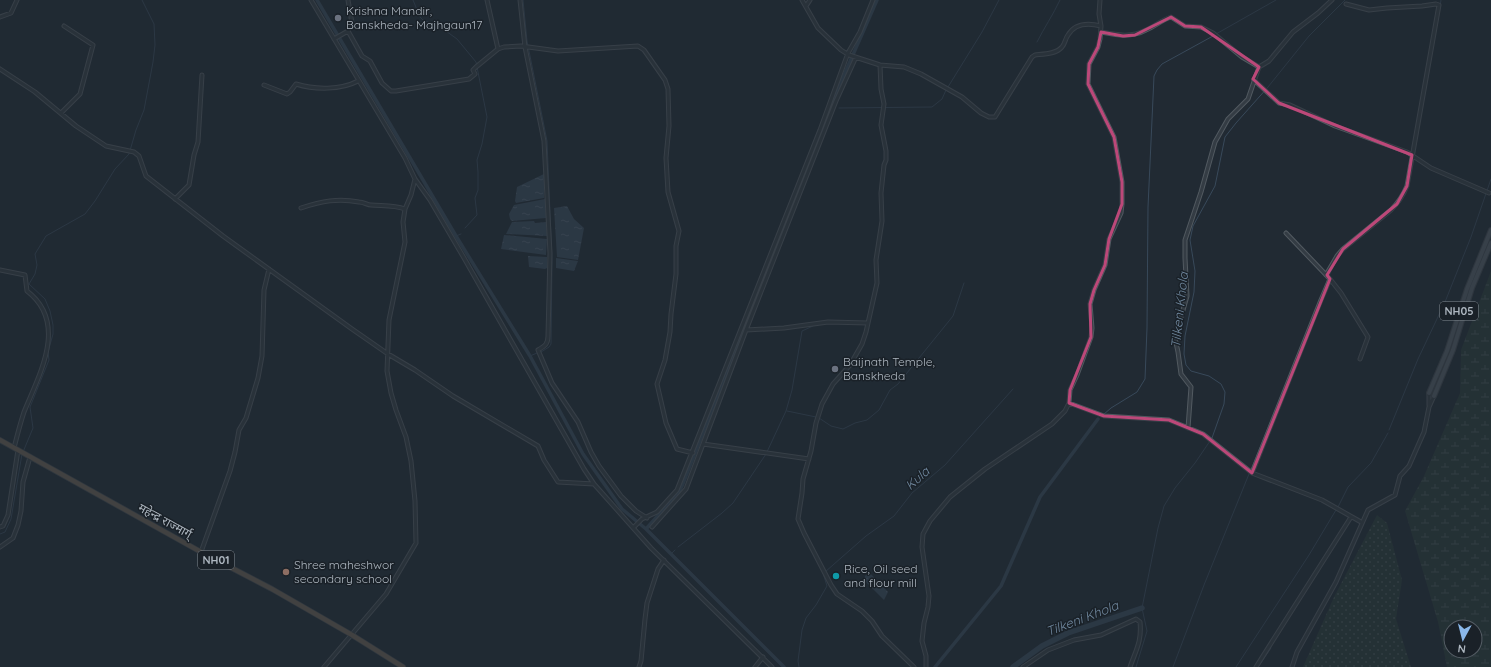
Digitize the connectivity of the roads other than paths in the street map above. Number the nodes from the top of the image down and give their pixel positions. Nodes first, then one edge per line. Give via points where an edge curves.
1 (17, 0) edge
2 (311, 0) edge
3 (348, 0) edge
4 (488, 0) edge
5 (520, 0) edge
6 (802, 0) edge
7 (810, 0) edge
8 (873, 0) edge
9 (1100, 0) edge
10 (1332, 0) edge
11 (1346, 4) dead end
12 (806, 6) junction
13 (0, 17) edge
14 (64, 26) dead end
15 (1101, 26) junction
16 (347, 32) junction
17 (1101, 32) junction
18 (334, 39) junction
19 (527, 47) junction
20 (498, 49) junction
21 (848, 54) junction
22 (856, 57) junction
23 (880, 65) junction
24 (1259, 67) junction
25 (0, 69) edge
26 (202, 75) dead end
27 (1254, 79) junction
28 (358, 81) junction
29 (264, 85) dead end
30 (61, 113) junction
31 (1412, 155) junction
32 (415, 179) junction
33 (1488, 192) dead end
34 (175, 199) junction
35 (302, 208) dead end
36 (405, 209) junction
37 (1491, 230) edge
38 (1286, 233) dead end
39 (1491, 243) edge
40 (269, 269) junction
41 (0, 270) edge
42 (1328, 277) junction
43 (868, 324) junction
44 (746, 330) junction
45 (388, 354) junction
46 (1360, 359) dead end
47 (1429, 393) joint
48 (1434, 396) joint
49 (1069, 403) junction
50 (1429, 407) junction
51 (1188, 428) junction
52 (0, 440) edge
53 (703, 444) junction
54 (18, 450) junction
55 (693, 453) junction
56 (29, 456) junction
57 (809, 459) junction
58 (1252, 473) junction
59 (594, 484) junction
60 (1351, 517) junction
61 (647, 518) junction
62 (1361, 522) junction
63 (652, 526) dead end
64 (0, 527) edge
65 (633, 528) junction
66 (0, 547) edge
67 (201, 552) junction
68 (664, 560) junction
69 (352, 635) junction
70 (763, 657) junction
71 (324, 667) edge
72 (403, 667) edge
73 (639, 667) edge
74 (755, 667) edge
75 (772, 667) edge
76 (914, 667) edge
77 (926, 667) edge
78 (1024, 667) edge
79 (1130, 667) edge
80 (1256, 667) edge
81 (1292, 667) edge

1 - 13 street via 11,13
2 - 18 street
3 - 16 street via 352,23
4 - 20 street
5 - 19 street
6 - 12 street
7 - 12 street
8 - 21 street
9 - 15 street
10 - 24 street via 1293,32 1269,61
11 - 31 street via 1369,10 1439,5
12 - 21 street via 821,31
14 - 30 street via 93,45 80,94
15 - 17 street
15 - 23 street via 1092,24 1076,27 1058,50 1032,57 995,117 981,113 962,97 921,74 904,67
16 - 18 street
16 - 20 street via 362,56 370,61 382,83 391,91 469,79 474,74 473,70
17 - 24 street via 1123,36 1135,35 1171,17 1185,26 1202,27
17 - 49 street via 1098,47 1089,64 1088,84 1114,137 1122,182 1122,204 1121,213 1109,239 1105,265 1090,304 1091,337 1070,390
18 - 28 street
19 - 20 street
19 - 55 street via 558,51 638,46 644,50 665,80 669,99 666,158 668,192 678,231 670,332 657,384 666,423 677,449
19 - 61 street via 544,141 550,253 548,342 538,350 552,383 578,422 598,466 621,496
21 - 22 street
21 - 55 street
22 - 23 street
22 - 44 street via 836,101
23 - 43 street via 884,104 881,125 886,160 881,193 882,221 876,260 876,283
24 - 27 street
25 - 30 street
26 - 34 street via 199,131 189,185
27 - 31 street via 1279,103 1290,105 1335,126
27 - 51 street via 1248,99 1228,119 1215,142 1185,240 1187,296 1175,338 1181,374 1191,387
28 - 29 street via 337,87 309,88 296,84 287,94
28 - 32 street
30 - 34 street via 106,146 134,152 139,156 146,176
31 - 33 street via 1430,168
31 - 42 street via 1403,196 1397,204 1343,249
32 - 36 street
32 - 59 street via 434,207
34 - 40 street
35 - 36 street via 334,199
36 - 45 street via 405,242 389,320
37 - 47 main road, NH05
38 - 42 street
39 - 48 main road, NH05 via 1472,288 1453,350
40 - 45 street
40 - 67 street via 264,290 262,356 258,378 246,418 239,430 230,471
41 - 54 street via 25,275 28,291 45,311 50,330 41,373 24,414
42 - 46 street via 1348,302 1368,337
42 - 58 street
43 - 44 street via 828,322
43 - 57 street via 857,354 833,384 822,404
44 - 53 street
45 - 59 street via 538,446 558,482
45 - 69 street via 387,372 391,393 411,461 416,543 386,594
47 - 50 street
48 - 50 street
49 - 51 street via 1103,415 1169,420
49 - 77 street via 1052,424 985,469 950,497 930,521 923,534 922,547 929,596 922,641
50 - 62 street via 1424,432 1409,466 1400,476 1395,495 1368,510
51 - 58 street via 1203,434
52 - 54 highway, महेन्द्र राज्मार्ग् / NH01
53 - 57 street
53 - 63 street via 686,489
54 - 56 highway, महेन्द्र राज्मार्ग् / NH01
54 - 64 street via 8,515
55 - 61 street via 677,490 657,512
56 - 66 street via 18,525 13,538
56 - 67 highway, महेन्द्र राज्मार्ग् / NH01
57 - 76 street via 798,514 804,533 837,594 862,611 882,636
58 - 60 street via 1322,500
59 - 65 street
60 - 62 street
60 - 80 street
61 - 65 street
62 - 81 street via 1336,582 1297,652
65 - 68 street
67 - 69 highway, महेन्द्र राज्मार्ग् / NH01 via 251,577
68 - 70 street
68 - 73 street via 647,603
69 - 71 street
69 - 72 highway, महेन्द्र राज्मार्ग् / NH01
70 - 74 street
70 - 75 street
78 - 79 street via 1048,650 1074,640 1101,635 1136,619 1140,622 1141,633

